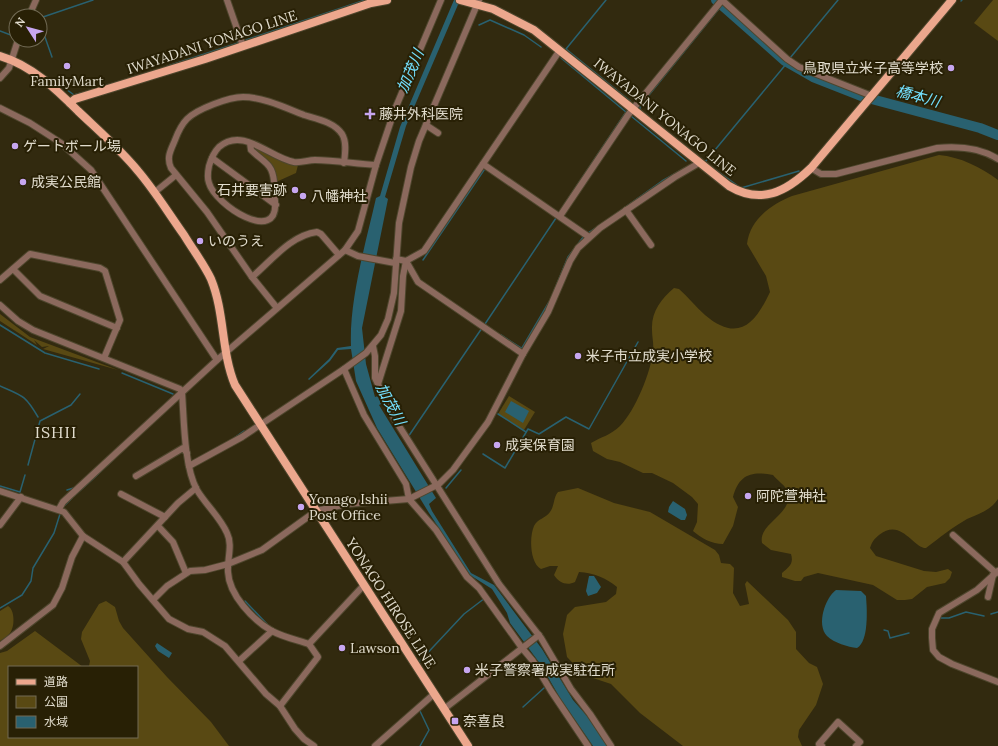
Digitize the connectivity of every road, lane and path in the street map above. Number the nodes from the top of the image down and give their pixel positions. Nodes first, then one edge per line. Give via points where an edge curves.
1 (227, 0) edge
2 (387, 0) edge
3 (440, 0) edge
4 (460, 0) edge
5 (952, 0) edge
6 (475, 2) edge
7 (721, 2) edge
8 (243, 46) junction
9 (15, 48) edge
10 (560, 50) junction
11 (0, 56) edge
12 (11, 59) junction
13 (0, 78) edge
14 (870, 98) junction
15 (70, 103) junction
16 (0, 108) edge
17 (633, 109) junction
18 (426, 125) junction
19 (438, 134) dead end
20 (250, 143) junction
21 (212, 158) junction
22 (998, 159) edge
23 (344, 163) junction
24 (699, 163) junction
25 (483, 164) junction
26 (376, 165) junction
27 (811, 168) junction
28 (176, 175) junction
29 (155, 192) junction
30 (276, 205) junction
31 (626, 210) junction
32 (560, 216) junction
33 (589, 237) junction
34 (651, 245) dead end
35 (345, 250) junction
36 (339, 255) junction
37 (393, 261) junction
38 (406, 261) junction
39 (13, 268) junction
40 (252, 277) junction
41 (0, 280) edge
42 (0, 305) edge
43 (277, 308) junction
44 (117, 328) junction
45 (373, 346) junction
46 (226, 354) junction
47 (523, 354) junction
48 (104, 358) junction
49 (217, 360) junction
50 (346, 368) junction
51 (378, 384) junction
52 (182, 392) junction
53 (261, 425) junction
54 (187, 453) junction
55 (189, 466) junction
56 (136, 476) dead end
57 (196, 488) junction
58 (434, 488) junction
59 (0, 491) edge
60 (121, 494) dead end
61 (21, 497) junction
62 (409, 499) junction
63 (59, 510) junction
64 (316, 511) junction
65 (165, 517) junction
66 (0, 525) edge
67 (158, 526) junction
68 (953, 535) dead end
69 (83, 536) junction
70 (123, 562) junction
71 (228, 564) junction
72 (186, 573) junction
73 (996, 573) edge
74 (364, 585) junction
75 (988, 597) dead end
76 (153, 600) junction
77 (272, 631) junction
78 (539, 635) junction
79 (309, 644) junction
80 (0, 646) edge
81 (522, 647) junction
82 (239, 662) junction
83 (998, 682) edge
84 (434, 694) junction
85 (280, 706) junction
86 (444, 709) junction
87 (314, 746) edge
88 (375, 746) edge
89 (468, 746) edge
90 (588, 746) edge
91 (611, 746) edge
92 (822, 746) edge
93 (856, 746) edge

1 - 8 street
2 - 8 main road, IWAYADANI YONAGO LINE via 371,3
3 - 26 street via 395,109
4 - 6 main road, IWAYADANI YONAGO LINE
5 - 14 main road, IWAYADANI YONAGO LINE
6 - 10 main road, IWAYADANI YONAGO LINE via 517,20
6 - 18 street
7 - 14 street via 793,63
7 - 17 street
8 - 15 main road, IWAYADANI YONAGO LINE via 75,99
9 - 12 street
10 - 17 main road, IWAYADANI YONAGO LINE
10 - 25 street
11 - 12 main road, YONAGO HIROSE LINE
12 - 13 street via 9,68
12 - 15 main road, YONAGO HIROSE LINE via 41,77
14 - 27 main road, IWAYADANI YONAGO LINE
15 - 29 main road, YONAGO HIROSE LINE via 138,170
16 - 49 street via 61,142 91,170
17 - 24 main road, IWAYADANI YONAGO LINE
17 - 32 street
18 - 19 street
18 - 37 street via 411,167
20 - 21 street via 230,140 217,149
20 - 23 street via 293,162 316,160
20 - 30 street via 251,150 271,169
21 - 30 street
21 - 30 street via 208,171 209,184 229,207 250,220 265,221 275,215
22 - 27 street via 983,152 954,146 936,148 836,174 821,174
23 - 26 street
23 - 28 street via 344,138 333,126 258,99 243,97 207,107 187,118 169,155 168,161
24 - 27 main road, IWAYADANI YONAGO LINE via 729,186 751,195 765,195 783,190
24 - 31 street
25 - 32 street
25 - 38 street via 424,251
26 - 35 street via 358,231
28 - 29 street
28 - 40 street via 207,212
29 - 46 main road, YONAGO HIROSE LINE via 211,279
31 - 33 street
31 - 34 street
32 - 33 street
33 - 47 street via 570,261 548,312
35 - 36 street
35 - 37 street via 358,256
36 - 40 street via 320,234 311,232 296,239
36 - 43 street
37 - 38 street
37 - 45 street via 394,293 388,319
38 - 47 street via 418,282
38 - 51 street via 401,311
39 - 41 street
39 - 44 street via 40,296
39 - 44 street via 30,254 100,268 107,273 120,314
40 - 43 street
42 - 48 street via 33,330
43 - 46 street
44 - 48 street
45 - 50 street
45 - 51 street via 375,378
46 - 49 street
46 - 53 main road, YONAGO HIROSE LINE via 234,386
47 - 58 street via 488,422 450,473
48 - 52 street
49 - 52 street
50 - 53 street
50 - 62 street via 364,415 406,484
51 - 58 street via 394,418
52 - 54 street
52 - 63 street via 63,502
53 - 55 street
53 - 64 main road, YONAGO HIROSE LINE
54 - 55 street
54 - 56 street via 183,448
55 - 57 street
57 - 65 street
57 - 71 street via 227,532 230,546
58 - 62 street
58 - 78 street via 499,584
59 - 61 street
60 - 65 street
61 - 63 street
61 - 66 street
62 - 64 street via 347,504
62 - 81 street via 436,530 467,577 479,588
63 - 69 street via 64,512
64 - 71 street via 262,550
64 - 74 main road, YONAGO HIROSE LINE
65 - 67 street
67 - 70 street
67 - 72 street via 173,542
68 - 73 street
69 - 70 street
69 - 80 street via 53,605
70 - 76 street
71 - 72 street
71 - 77 street via 229,582 238,598
72 - 76 street
73 - 75 street
73 - 83 street via 977,590 939,613 932,629 932,638 933,650 939,657
74 - 79 street
74 - 84 main road, YONAGO HIROSE LINE
76 - 82 street via 174,623 213,637
77 - 79 street
77 - 82 street
78 - 81 street
78 - 91 street via 571,691
79 - 85 street via 318,658
81 - 86 street
81 - 90 street
82 - 85 street via 266,694
84 - 86 main road, YONAGO HIROSE LINE
84 - 88 street
85 - 87 street via 304,739
86 - 89 main road, YONAGO HIROSE LINE
92 - 93 street via 820,744 838,722 860,742

